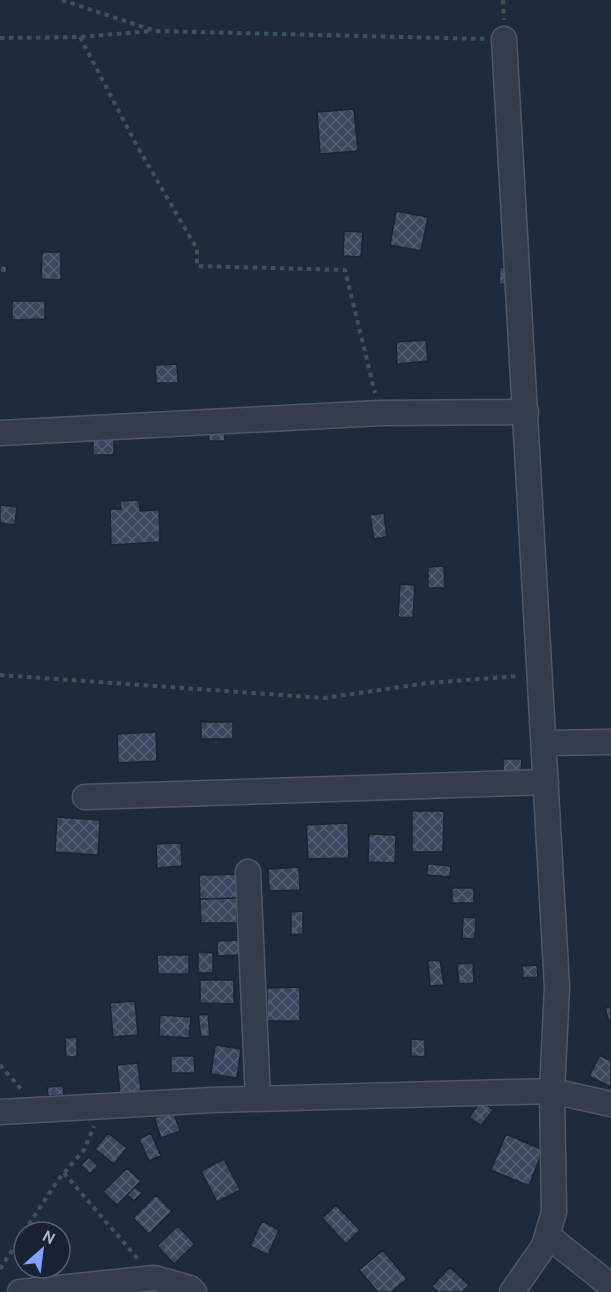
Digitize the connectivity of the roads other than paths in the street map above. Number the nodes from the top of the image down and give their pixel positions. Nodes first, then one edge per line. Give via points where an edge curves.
1 (504, 39) road end
2 (526, 412) junction
3 (0, 433) edge
4 (611, 742) edge
5 (544, 743) junction
6 (546, 782) junction
7 (85, 796) dead end
8 (248, 872) dead end
9 (552, 1091) junction
10 (258, 1099) junction
11 (611, 1104) edge
12 (0, 1112) edge
13 (548, 1236) junction
14 (611, 1286) edge
15 (20, 1292) edge
16 (194, 1292) edge
17 (512, 1292) edge

1 - 2 street
2 - 3 street via 380,413
2 - 5 street
4 - 5 street
5 - 6 street
6 - 7 street
6 - 9 street via 557,987
8 - 10 street
9 - 10 street
9 - 11 street
9 - 13 street via 555,1212
10 - 12 street
13 - 14 street
13 - 17 street
15 - 16 street via 154,1278

